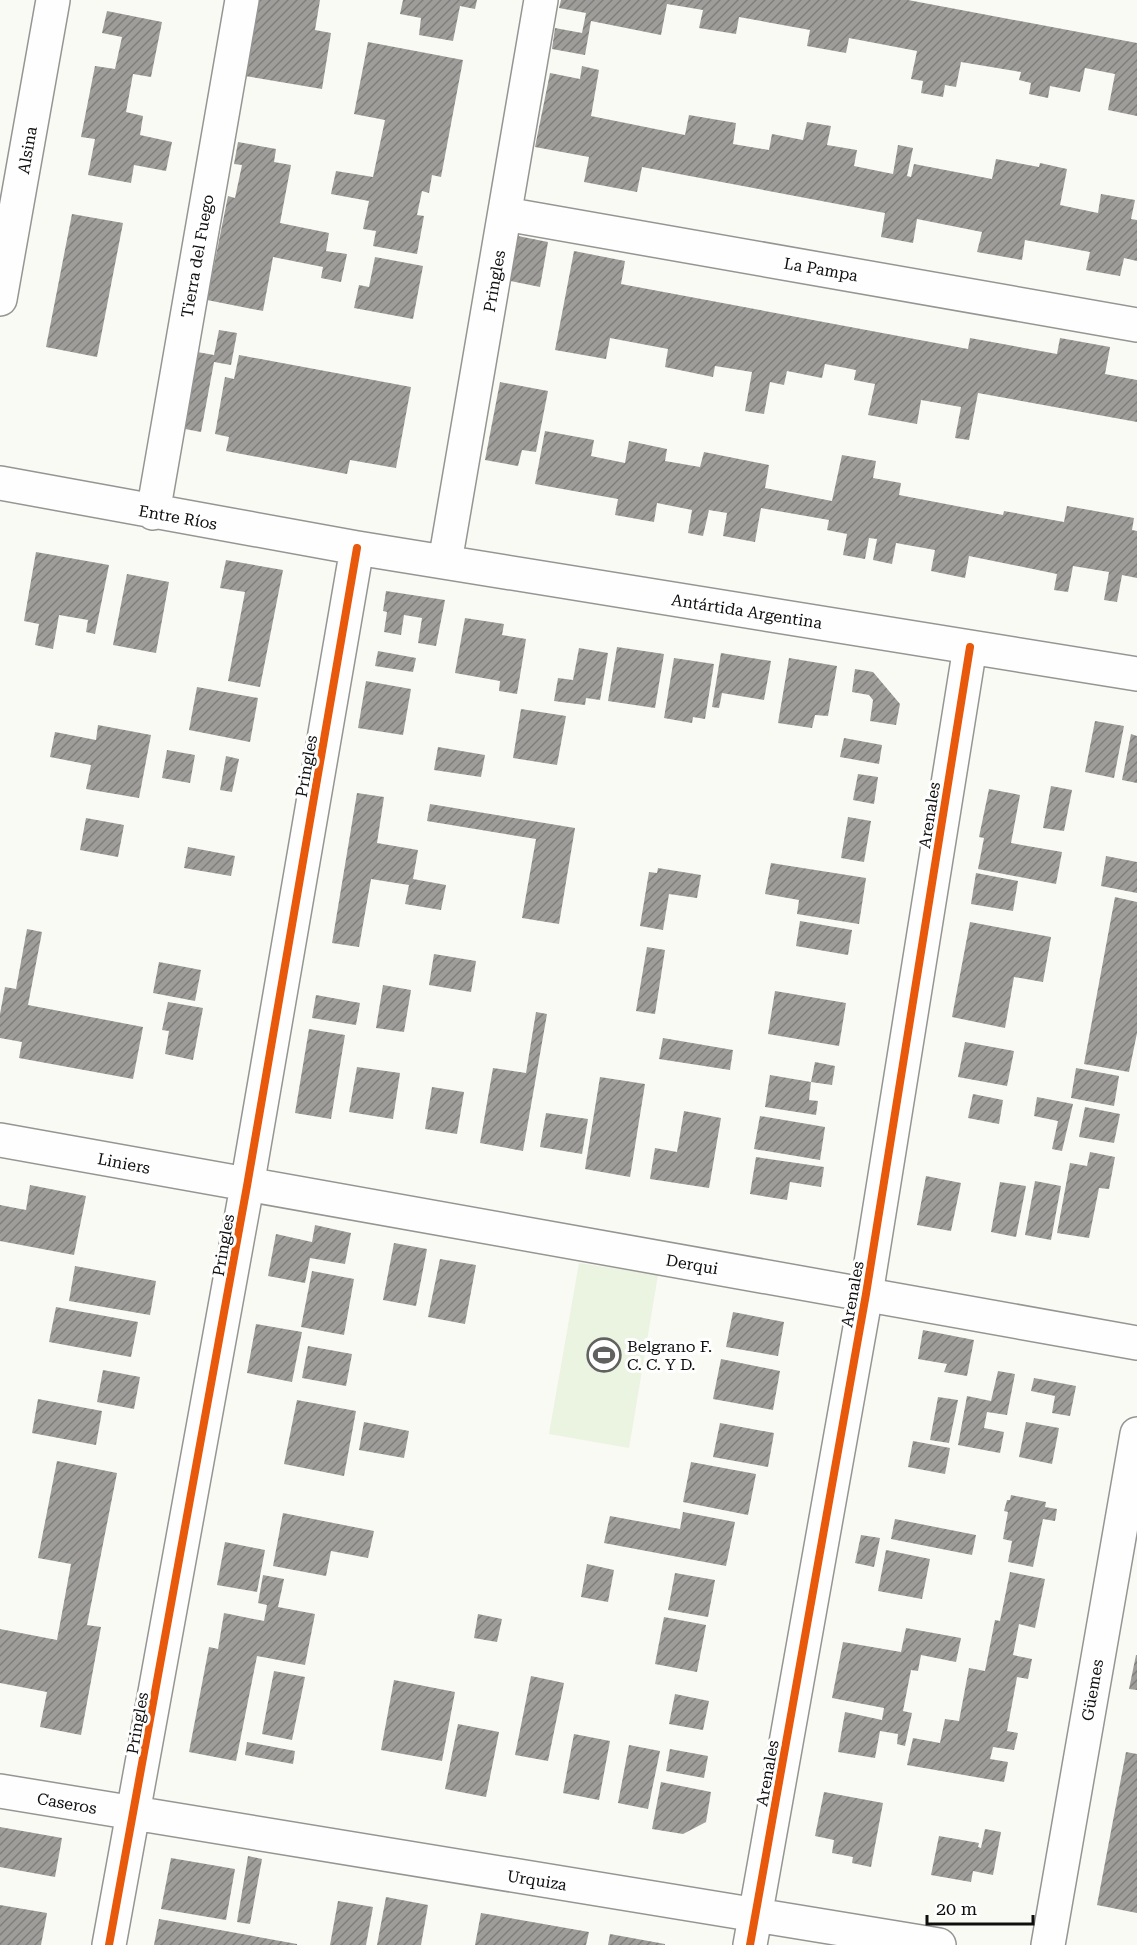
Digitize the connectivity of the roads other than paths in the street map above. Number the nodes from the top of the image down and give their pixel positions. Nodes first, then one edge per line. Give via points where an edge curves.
1 (53, 0) edge
2 (242, 0) edge
3 (541, 0) edge
4 (506, 214) junction
5 (0, 299) edge
6 (1137, 325) edge
7 (0, 483) edge
8 (153, 513) junction
9 (357, 549) junction
10 (445, 562) junction
11 (970, 647) junction
12 (1137, 674) edge
13 (0, 1140) edge
14 (247, 1185) junction
15 (866, 1294) junction
16 (1137, 1343) edge
17 (1137, 1434) edge
18 (0, 1791) edge
19 (134, 1815) junction
20 (752, 1930) edge
21 (109, 1945) edge
22 (939, 1945) edge
23 (1048, 1945) edge

1 - 5 street, Alsina
2 - 8 street, Tierra del Fuego
3 - 4 street, Pringles
4 - 6 street, La Pampa
4 - 10 street, Pringles
7 - 8 street, Entre Ríos
8 - 9 street, Entre Ríos
9 - 10 street, Antártida Argentina
9 - 14 street, Pringles
10 - 11 street, Antártida Argentina
11 - 12 street, Antártida Argentina
11 - 15 street, Arenales
13 - 14 street, Liniers
14 - 15 street, Derqui
14 - 19 street, Pringles
15 - 16 street, Derqui
15 - 20 street, Arenales
17 - 23 street, Güemes
18 - 19 street, Caseros
19 - 20 street, Urquiza
19 - 21 street, Pringles
20 - 22 street, Urquiza

